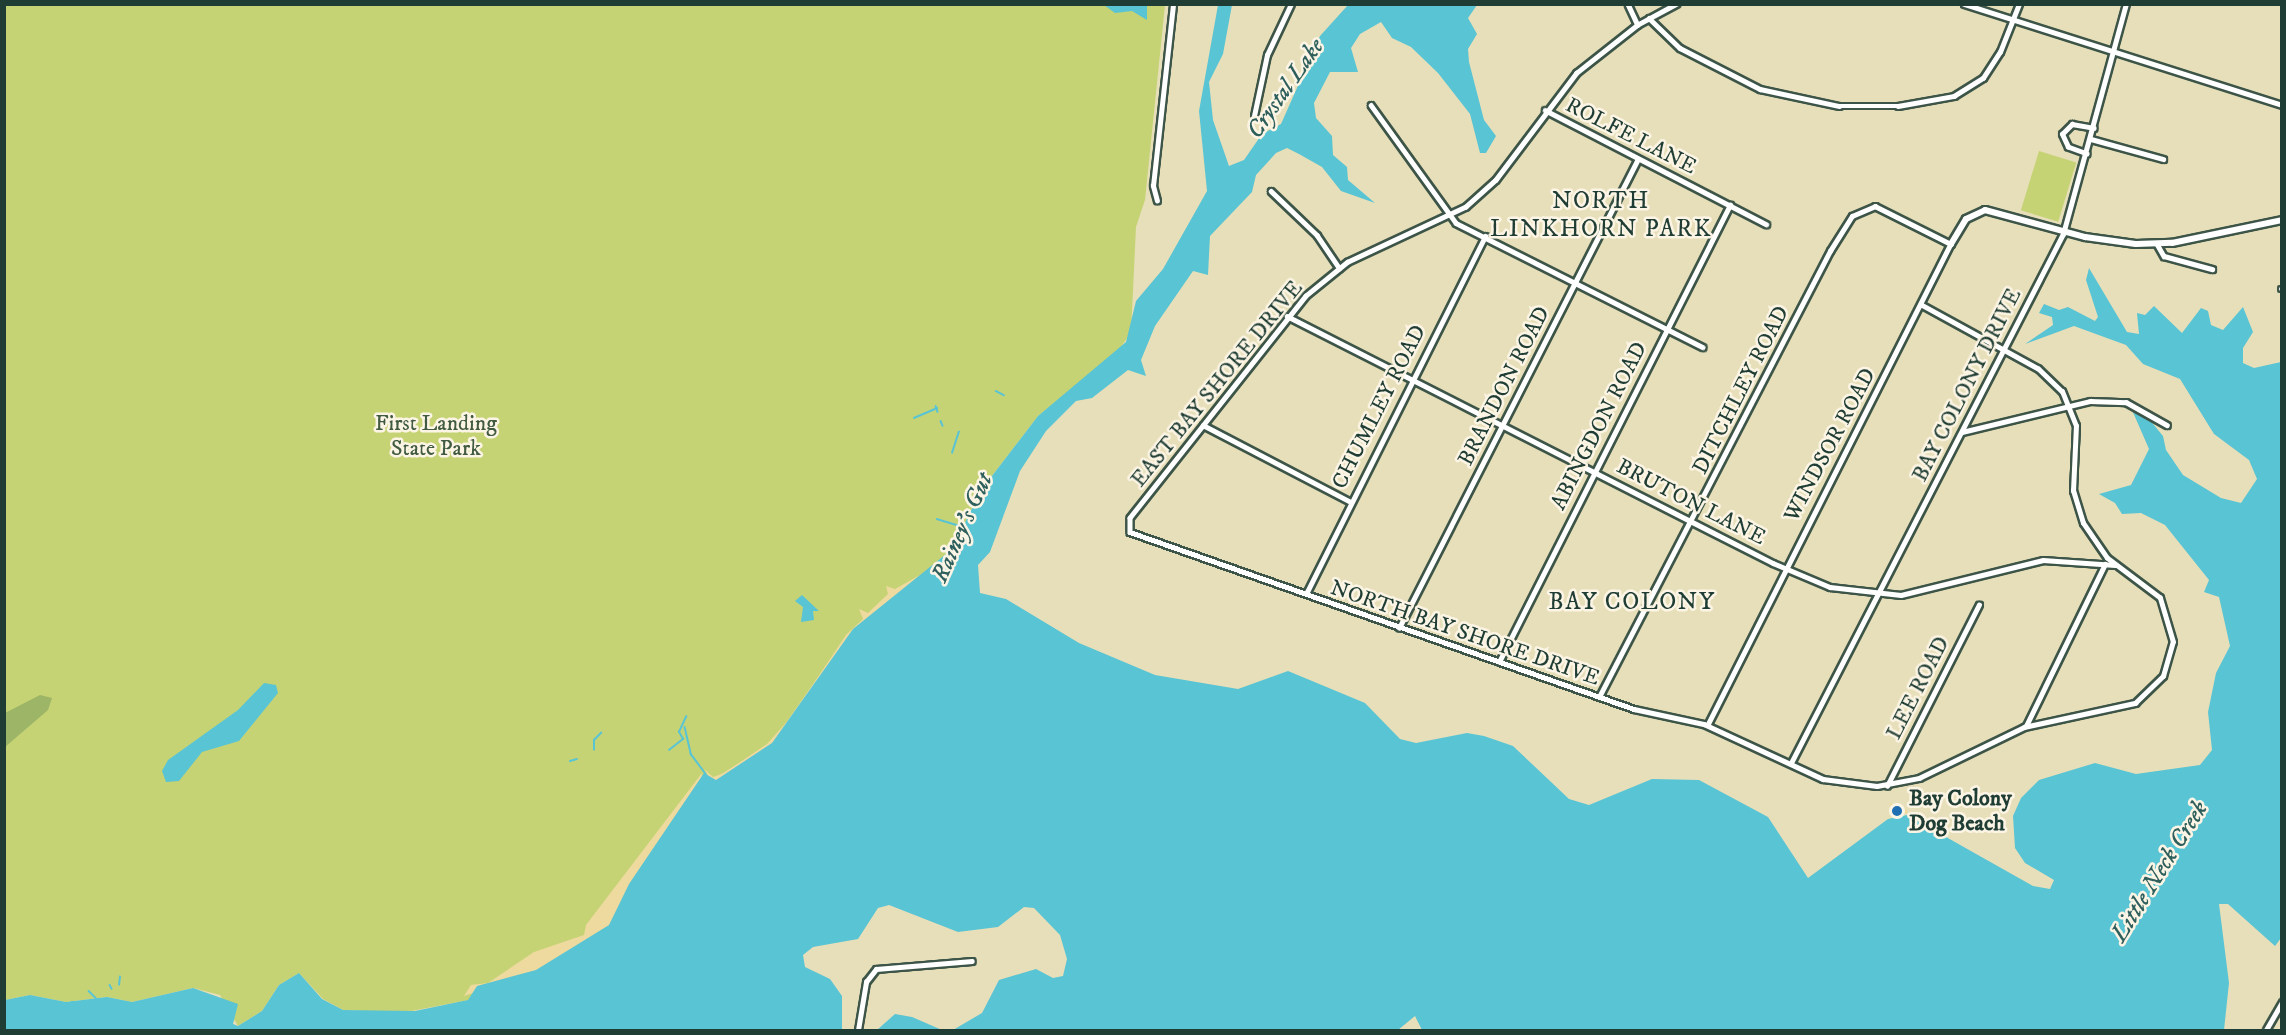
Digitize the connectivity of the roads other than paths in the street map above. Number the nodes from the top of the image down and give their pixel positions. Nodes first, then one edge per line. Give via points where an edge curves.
1 (1173, 4) edge
2 (1291, 4) edge
3 (1628, 4) edge
4 (1677, 4) edge
5 (1964, 4) edge
6 (2019, 4) edge
7 (2126, 4) edge
8 (1649, 18) junction
9 (2013, 21) junction
10 (1638, 25) junction
11 (2114, 53) junction
12 (1371, 105) dead end
13 (2282, 105) edge
14 (1545, 110) junction
15 (1254, 116) dead end
16 (2094, 128) junction
17 (2091, 139) junction
18 (2087, 154) junction
19 (1638, 159) junction
20 (2163, 159) dead end
21 (1271, 191) dead end
22 (1157, 201) dead end
23 (1730, 205) junction
24 (1450, 216) junction
25 (2282, 220) edge
26 (1766, 224) dead end
27 (2064, 230) junction
28 (1485, 236) junction
29 (1951, 244) junction
30 (2157, 244) junction
31 (1339, 268) junction
32 (2212, 269) dead end
33 (1576, 282) junction
34 (1921, 305) junction
35 (1287, 316) junction
36 (1667, 329) junction
37 (1703, 347) dead end
38 (2004, 350) junction
39 (1413, 378) junction
40 (2069, 404) junction
41 (1503, 424) junction
42 (1203, 425) junction
43 (2167, 425) dead end
44 (1962, 432) junction
45 (1595, 471) junction
46 (1349, 501) junction
47 (1692, 521) junction
48 (1130, 532) joint
49 (2105, 564) junction
50 (2115, 565) junction
51 (1785, 569) junction
52 (1880, 592) junction
53 (1306, 594) junction
54 (1978, 605) dead end
55 (1399, 628) junction
56 (1499, 662) junction
57 (1599, 697) junction
58 (1708, 725) junction
59 (2024, 727) junction
60 (1791, 763) junction
61 (1887, 786) junction
62 (972, 961) dead end
63 (2282, 1002) edge
64 (858, 1030) edge
65 (2266, 1030) edge

1 - 22 street via 1153,186
2 - 15 street via 1267,55
3 - 10 street
4 - 8 street, EAST BAY SHORE DRIVE
5 - 9 street
6 - 9 street
7 - 11 street, BAY COLONY DRIVE
8 - 9 street via 1675,44 1744,82 1797,99 1856,107 1914,105 1961,93 1991,69
8 - 10 street, EAST BAY SHORE DRIVE
9 - 11 street
10 - 14 street, EAST BAY SHORE DRIVE via 1590,61
11 - 13 street
11 - 16 street, BAY COLONY DRIVE
12 - 24 street
14 - 19 street, ROLFE LANE
14 - 24 street, EAST BAY SHORE DRIVE via 1496,180
16 - 17 street, BAY COLONY DRIVE
16 - 18 street via 2072,124 2062,134 2068,147
17 - 18 street, BAY COLONY DRIVE
17 - 20 street
18 - 27 street, BAY COLONY DRIVE
19 - 23 street, ROLFE LANE
19 - 33 street, BRANDON ROAD
21 - 31 street via 1317,235
23 - 26 street, ROLFE LANE
23 - 36 street, ABINGDON ROAD
24 - 28 street
24 - 31 street, EAST BAY SHORE DRIVE
25 - 30 street
27 - 29 street via 1986,210 1966,219
27 - 30 street via 2102,240
27 - 38 street, BAY COLONY DRIVE
28 - 33 street
28 - 39 street, CHUMLEY ROAD
29 - 34 street, WINDSOR ROAD
29 - 47 street, DITCHLEY ROAD via 1870,206 1852,216 1827,256
30 - 32 street via 2163,256
31 - 35 street, EAST BAY SHORE DRIVE
33 - 36 street
33 - 41 street, BRANDON ROAD
34 - 38 street
34 - 51 street, WINDSOR ROAD
35 - 39 street, BRUTON LANE
35 - 42 street, EAST BAY SHORE DRIVE
36 - 37 street
36 - 45 street, ABINGDON ROAD
38 - 40 street via 2046,375
38 - 44 street, BAY COLONY DRIVE
39 - 41 street, BRUTON LANE
39 - 46 street, CHUMLEY ROAD
40 - 43 street via 2126,402
40 - 44 street
40 - 50 street via 2077,438 2075,498 2086,530
41 - 45 street, BRUTON LANE
41 - 55 street, BRANDON ROAD
42 - 46 street
42 - 48 street, EAST BAY SHORE DRIVE via 1130,518
44 - 52 street, BAY COLONY DRIVE
45 - 47 street, BRUTON LANE
45 - 56 street, ABINGDON ROAD
46 - 53 street, CHUMLEY ROAD
47 - 51 street, BRUTON LANE
47 - 57 street, DITCHLEY ROAD
48 - 53 street, NORTH BAY SHORE DRIVE
49 - 50 street, BRUTON LANE
49 - 52 street, BRUTON LANE via 2043,560 1901,595
49 - 59 street
50 - 59 street, NORTH BAY SHORE DRIVE via 2154,592 2168,614 2173,642 2163,676 2129,706
51 - 52 street, BRUTON LANE via 1840,590
51 - 58 street, WINDSOR ROAD
52 - 60 street, BAY COLONY DRIVE
53 - 55 street, NORTH BAY SHORE DRIVE
54 - 61 street, LEE ROAD
55 - 56 street, NORTH BAY SHORE DRIVE
56 - 57 street, NORTH BAY SHORE DRIVE
57 - 58 street, NORTH BAY SHORE DRIVE
58 - 60 street, NORTH BAY SHORE DRIVE
59 - 61 street, NORTH BAY SHORE DRIVE via 1939,772
60 - 61 street, NORTH BAY SHORE DRIVE via 1834,782
62 - 64 street via 876,969 866,982
63 - 65 street

